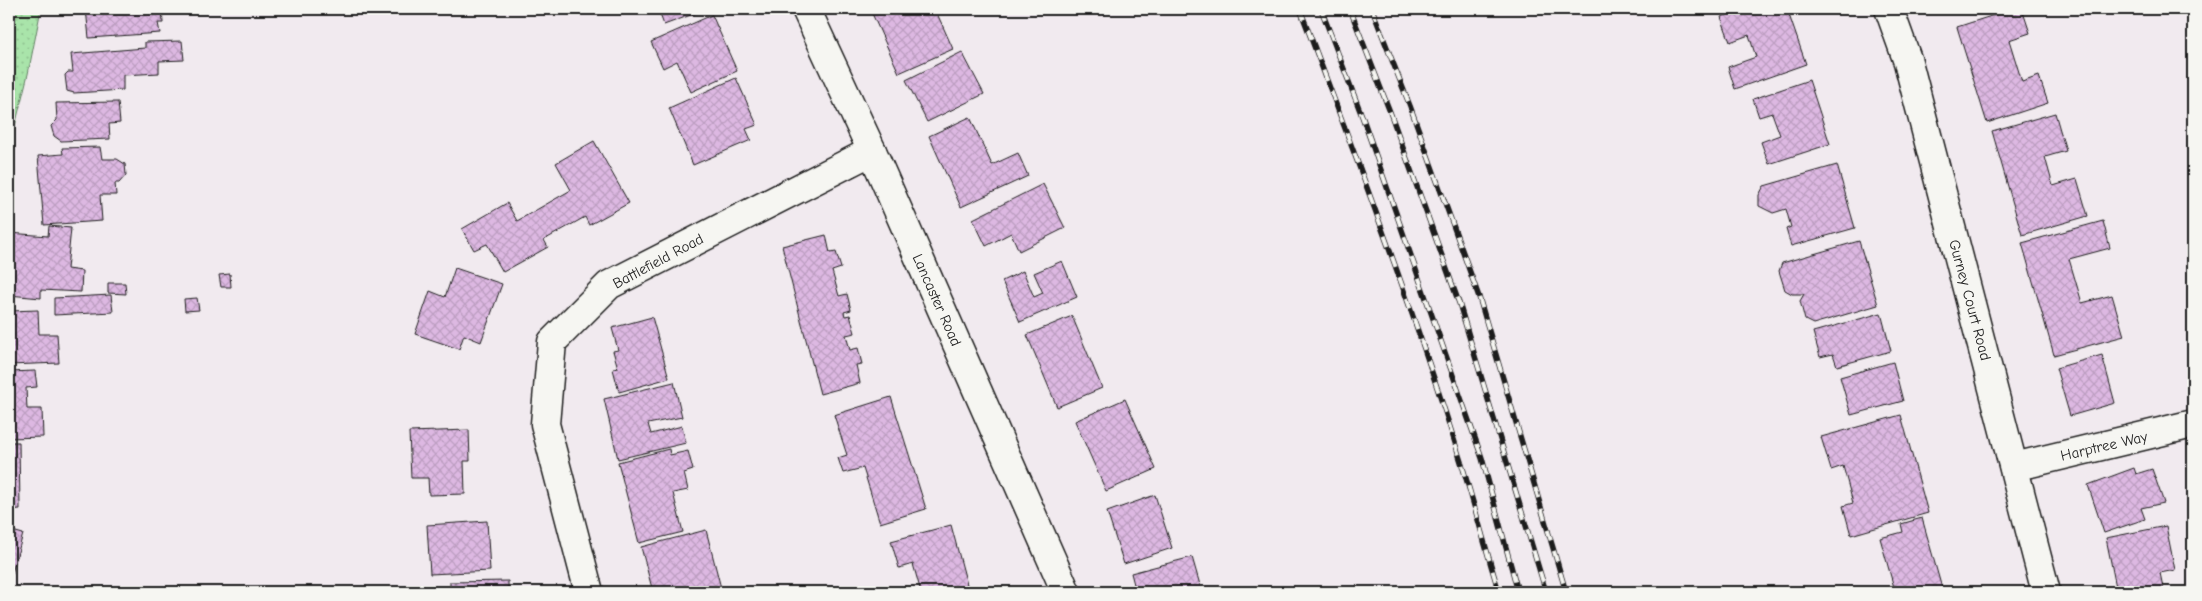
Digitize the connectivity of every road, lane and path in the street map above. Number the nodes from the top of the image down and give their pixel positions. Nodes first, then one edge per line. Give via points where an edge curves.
1 (806, 9) edge
2 (1889, 9) edge
3 (872, 151) junction
4 (2193, 424) edge
5 (2014, 467) junction
6 (589, 592) edge
7 (1066, 592) edge
8 (2046, 592) edge

1 - 3 street, Lancaster Road
2 - 5 street, Gurney Court Road via 1908,62
3 - 6 street, Battlefield Road via 609,285 552,342 545,424
3 - 7 street, Lancaster Road
4 - 5 street, Harptree Way
5 - 8 street, Gurney Court Road

